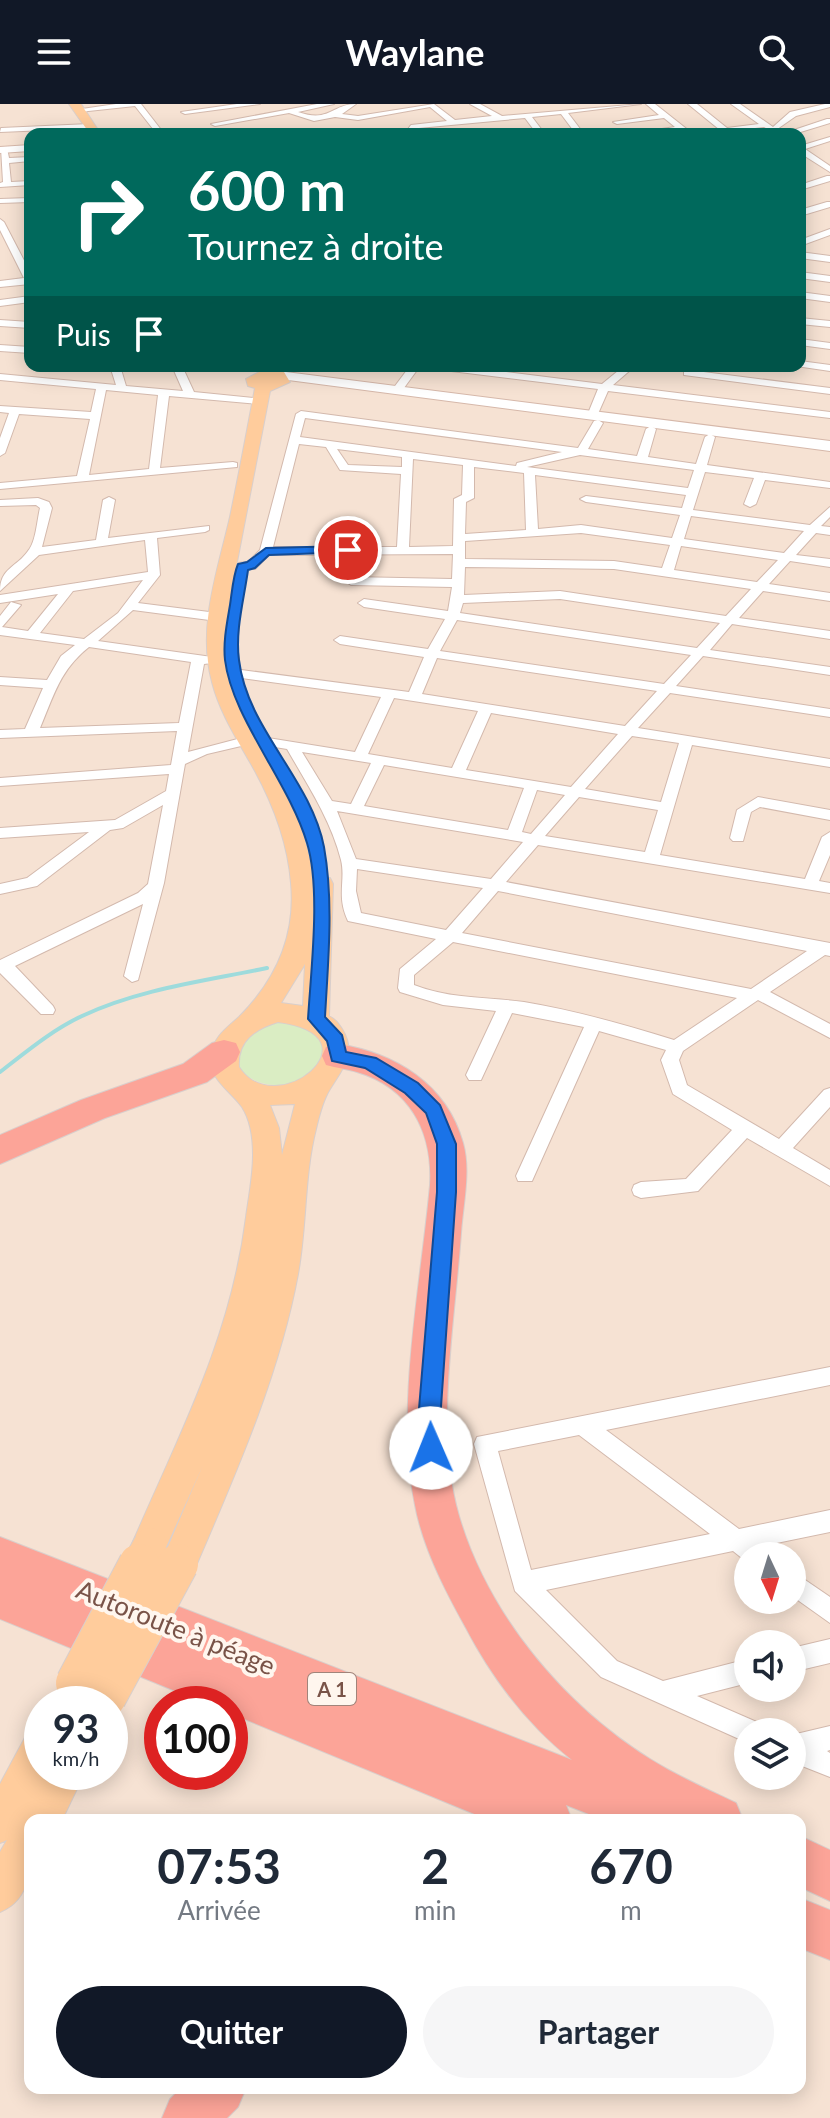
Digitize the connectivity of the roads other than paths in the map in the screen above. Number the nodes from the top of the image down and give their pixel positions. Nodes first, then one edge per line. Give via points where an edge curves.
1 (130, 104) edge
2 (178, 104) edge
3 (256, 104) edge
4 (330, 104) edge
5 (352, 104) edge
6 (433, 104) edge
7 (474, 104) edge
8 (542, 104) edge
9 (637, 104) edge
10 (650, 104) edge
11 (692, 104) edge
12 (735, 104) edge
13 (783, 104) edge
14 (606, 105) edge
15 (830, 105) edge
16 (217, 106) edge
17 (301, 106) edge
18 (289, 111) junction
19 (563, 111) junction
20 (185, 112) junction
21 (548, 113) junction
22 (271, 114) junction
23 (379, 114) junction
24 (793, 114) junction
25 (527, 115) junction
26 (338, 116) junction
27 (666, 116) junction
28 (47, 118) dead end
29 (501, 118) junction
30 (192, 119) dead end
31 (2, 120) edge
32 (284, 120) dead end
33 (312, 120) junction
34 (393, 120) dead end
35 (830, 121) edge
36 (85, 122) edge
37 (617, 122) junction
38 (454, 123) junction
39 (24, 128) edge
40 (28, 128) edge
41 (153, 128) edge
42 (212, 128) edge
43 (302, 128) edge
44 (412, 128) edge
45 (537, 128) edge
46 (576, 128) edge
47 (622, 128) edge
48 (681, 128) edge
49 (722, 128) edge
50 (769, 128) edge
51 (775, 128) edge
52 (806, 128) edge
53 (0, 131) edge
54 (829, 140) edge
55 (806, 146) edge
56 (24, 151) edge
57 (806, 154) edge
58 (24, 159) edge
59 (3, 160) edge
60 (830, 170) edge
61 (830, 178) edge
62 (24, 183) edge
63 (3, 185) edge
64 (806, 186) edge
65 (24, 200) edge
66 (0, 201) edge
67 (806, 203) edge
68 (830, 204) edge
69 (817, 207) junction
70 (806, 211) edge
71 (0, 222) edge
72 (830, 235) edge
73 (806, 241) edge
74 (12, 246) junction
75 (0, 247) edge
76 (806, 256) edge
77 (830, 259) edge
78 (21, 263) edge
79 (806, 277) edge
80 (830, 279) edge
81 (24, 281) edge
82 (0, 284) edge
83 (806, 296) edge
84 (24, 300) edge
85 (830, 302) edge
86 (0, 303) edge
87 (806, 322) edge
88 (812, 322) junction
89 (0, 323) edge
90 (830, 324) edge
91 (24, 325) edge
92 (806, 343) edge
93 (830, 346) edge
94 (0, 348) edge
95 (24, 350) edge
96 (806, 365) edge
97 (830, 368) edge
98 (117, 372) edge
99 (180, 372) edge
100 (410, 372) edge
101 (488, 372) edge
102 (514, 372) edge
103 (623, 372) edge
104 (689, 372) edge
105 (705, 372) edge
106 (506, 375) junction
107 (0, 377) edge
108 (270, 379) edge
109 (102, 386) junction
110 (604, 387) junction
111 (122, 388) junction
112 (397, 390) junction
113 (830, 391) edge
114 (164, 392) junction
115 (190, 394) junction
116 (661, 394) junction
117 (0, 409) edge
118 (15, 411) junction
119 (830, 415) edge
120 (96, 416) junction
121 (595, 419) junction
122 (5, 424) edge
123 (651, 429) junction
124 (710, 437) junction
125 (295, 440) junction
126 (329, 444) junction
127 (830, 449) edge
128 (582, 451) junction
129 (0, 453) edge
130 (408, 455) junction
131 (642, 458) junction
132 (469, 463) junction
133 (233, 465) dead end
134 (701, 466) junction
135 (506, 468) junction
136 (409, 471) junction
137 (529, 471) junction
138 (154, 473) junction
139 (761, 475) junction
140 (585, 478) junction
141 (82, 479) junction
142 (830, 485) edge
143 (0, 486) edge
144 (693, 492) junction
145 (586, 499) junction
146 (109, 500) dead end
147 (0, 503) edge
148 (750, 504) dead end
149 (830, 510) edge
150 (686, 512) junction
151 (205, 528) dead end
152 (813, 529) junction
153 (588, 530) junction
154 (830, 531) edge
155 (532, 532) junction
156 (151, 537) junction
157 (677, 542) junction
158 (101, 543) junction
159 (403, 549) junction
160 (612, 549) junction
161 (459, 550) junction
162 (266, 551) junction
163 (35, 552) junction
164 (786, 557) junction
165 (830, 563) edge
166 (0, 564) edge
167 (242, 566) junction
168 (16, 567) junction
169 (667, 573) junction
170 (154, 575) junction
171 (525, 580) junction
172 (351, 581) dead end
173 (458, 583) junction
174 (592, 583) junction
175 (0, 587) edge
176 (760, 587) junction
177 (68, 589) junction
178 (830, 597) edge
179 (458, 599) junction
180 (0, 601) edge
181 (364, 603) dead end
182 (15, 605) junction
183 (129, 606) junction
184 (51, 612) junction
185 (453, 616) junction
186 (217, 617) junction
187 (729, 621) junction
188 (0, 624) edge
189 (516, 625) junction
190 (0, 631) edge
191 (32, 635) junction
192 (830, 635) edge
193 (340, 640) dead end
194 (89, 643) junction
195 (700, 652) junction
196 (432, 654) junction
197 (217, 664) junction
198 (830, 671) edge
199 (0, 681) edge
200 (52, 684) junction
201 (666, 689) junction
202 (389, 694) junction
203 (414, 697) junction
204 (486, 708) junction
205 (830, 713) edge
206 (184, 727) junction
207 (629, 730) junction
208 (31, 732) junction
209 (0, 734) edge
210 (687, 739) junction
211 (258, 741) junction
212 (293, 748) junction
213 (360, 757) junction
214 (380, 760) junction
215 (830, 763) edge
216 (178, 765) junction
217 (457, 773) junction
218 (0, 782) edge
219 (532, 785) junction
220 (575, 792) junction
221 (173, 793) junction
222 (327, 805) junction
223 (666, 807) junction
224 (356, 808) junction
225 (830, 815) edge
226 (106, 826) junction
227 (0, 833) edge
228 (514, 835) junction
229 (830, 837) edge
230 (535, 838) junction
231 (738, 838) dead end
232 (651, 858) junction
233 (350, 863) junction
234 (494, 885) junction
235 (810, 885) junction
236 (153, 888) junction
237 (830, 888) edge
238 (0, 889) edge
239 (450, 936) junction
240 (827, 947) edge
241 (2, 966) edge
242 (132, 976) dead end
243 (755, 994) junction
244 (507, 1006) junction
245 (47, 1010) dead end
246 (251, 1019) junction
247 (316, 1019) junction
248 (595, 1021) junction
249 (830, 1032) edge
250 (676, 1047) junction
251 (224, 1052) junction
252 (328, 1070) junction
253 (475, 1075) dead end
254 (239, 1084) junction
255 (830, 1095) edge
256 (745, 1128) junction
257 (0, 1150) edge
258 (780, 1150) junction
259 (525, 1176) dead end
260 (830, 1179) edge
261 (641, 1190) dead end
262 (830, 1376) edge
263 (584, 1426) junction
264 (830, 1521) edge
265 (736, 1540) junction
266 (739, 1542) edge
267 (165, 1552) junction
268 (0, 1558) edge
269 (523, 1583) junction
270 (806, 1593) edge
271 (0, 1597) edge
272 (830, 1611) edge
273 (830, 1651) edge
274 (806, 1657) edge
275 (734, 1675) edge
276 (94, 1686) edge
277 (662, 1693) junction
278 (734, 1725) edge
279 (830, 1738) edge
280 (806, 1744) edge
281 (806, 1754) edge
282 (830, 1765) edge
283 (24, 1779) edge
284 (56, 1790) edge
285 (43, 1814) edge
286 (533, 1814) edge
287 (649, 1814) edge
288 (707, 1814) edge
289 (0, 1823) edge
290 (24, 1850) edge
291 (806, 1864) edge
292 (806, 1876) edge
293 (830, 1876) edge
294 (830, 1885) edge
295 (0, 1892) edge
296 (806, 1925) edge
297 (830, 1935) edge
298 (806, 1950) edge
299 (830, 1956) edge
300 (213, 2094) edge
301 (189, 2118) edge

1 - 36 street
1 - 41 street via 137,104
2 - 20 street
3 - 16 street
3 - 22 street
4 - 17 street
5 - 23 street
5 - 26 street
6 - 23 street
6 - 38 street
7 - 29 street
8 - 21 street
9 - 14 street
10 - 27 street
11 - 49 street
12 - 50 street
13 - 24 street
14 - 19 street
14 - 37 street
15 - 24 street
16 - 20 street
17 - 18 street
18 - 22 street
18 - 33 street
19 - 21 street
19 - 46 street
20 - 30 street
21 - 25 street
22 - 32 street
22 - 42 street
23 - 26 street
23 - 34 street
24 - 51 street
25 - 29 street
25 - 45 street
26 - 33 street
27 - 37 street
27 - 48 street
28 - 31 street
29 - 38 street
31 - 53 street
33 - 43 street
35 - 52 street
36 - 40 street
37 - 47 street
38 - 44 street
39 - 53 street
54 - 55 street
56 - 59 street
57 - 60 street
58 - 59 street
59 - 63 street
61 - 64 street
62 - 63 street
65 - 66 street
67 - 69 street
68 - 69 street
69 - 70 street
71 - 74 street
72 - 73 street
74 - 75 street
74 - 78 street
76 - 77 street
79 - 80 street
81 - 82 street
83 - 85 street
84 - 86 street
85 - 88 street
87 - 88 street
88 - 90 street
89 - 91 street
92 - 93 street
94 - 95 street
96 - 97 street
98 - 111 street
99 - 115 street
100 - 112 street
101 - 106 street
102 - 106 street
103 - 110 street
104 - 116 street
105 - 113 street
106 - 110 street
107 - 109 street
108 - 112 street
108 - 115 street
108 - 121 street
108 - 167 main road
108 - 186 main road
109 - 111 street
109 - 120 street
110 - 116 street
110 - 121 street
111 - 114 street
112 - 121 street
114 - 115 street
114 - 138 street
116 - 119 street
117 - 118 street
118 - 120 street
118 - 122 street
120 - 141 street
121 - 123 street
121 - 127 street
121 - 128 street
122 - 129 street
123 - 124 street
123 - 131 street
124 - 127 street
124 - 134 street
125 - 126 street
125 - 128 street via 298,417 307,413
125 - 162 street
126 - 130 street
126 - 136 street via 344,468
128 - 131 street
128 - 135 street
130 - 132 street
130 - 136 street
131 - 134 street
132 - 135 street
132 - 161 street via 468,498 460,499
133 - 138 street
134 - 139 street
134 - 144 street
135 - 137 street
136 - 159 street
137 - 140 street
137 - 155 street
138 - 141 street
139 - 142 street
139 - 148 street
140 - 144 street
140 - 145 street
141 - 143 street
144 - 150 street
145 - 150 street
145 - 153 street
146 - 158 street
147 - 163 street via 45,504
149 - 152 street
150 - 152 street
150 - 157 street
151 - 156 street
152 - 154 street
152 - 164 street
153 - 155 street
153 - 160 street
155 - 161 street
156 - 158 street
156 - 170 street
157 - 160 street
157 - 164 street
157 - 169 street
158 - 163 street
159 - 161 street
159 - 162 street
160 - 169 street
160 - 174 street
161 - 171 street
161 - 173 street
162 - 167 street via 251,566
163 - 168 street
164 - 165 street
164 - 176 street
166 - 168 street
167 - 197 main road via 232,633
168 - 175 street
169 - 176 street
170 - 177 street
170 - 183 street
171 - 174 street
171 - 174 street via 560,595
171 - 179 street
171 - 189 street
172 - 173 street
173 - 179 street
174 - 187 street
176 - 178 street
176 - 187 street
177 - 180 street
177 - 184 street
179 - 185 street
180 - 182 street
181 - 185 street
182 - 184 street
182 - 188 street
183 - 186 street
183 - 194 street
184 - 191 street
185 - 189 street
185 - 196 street
186 - 197 main road
187 - 192 street
187 - 195 street
189 - 195 street
190 - 191 street
191 - 194 street
193 - 196 street
194 - 197 street
194 - 200 street via 66,659
195 - 198 street
195 - 201 street
196 - 201 street
196 - 203 street
197 - 202 street
197 - 206 street
197 - 211 main road via 221,682
199 - 200 street
200 - 208 street
201 - 205 street
201 - 207 street
202 - 203 street
202 - 213 street
203 - 204 street
204 - 207 street
204 - 217 street
206 - 208 street
206 - 216 street
207 - 210 street
207 - 220 street
208 - 209 street
210 - 215 street
210 - 223 street
211 - 212 street
211 - 216 street via 202,751
211 - 246 main road via 289,818 302,895 297,954 271,1000
211 - 247 main road via 305,813 320,863
212 - 213 street
212 - 222 street
213 - 214 street
214 - 217 street
214 - 224 street
216 - 218 street
216 - 221 street
217 - 219 street
219 - 220 street
219 - 228 street
220 - 223 street
220 - 230 street
221 - 226 street via 128,821
221 - 236 street
222 - 224 street
222 - 233 street
223 - 232 street
224 - 228 street
225 - 231 street via 758,802 744,810
226 - 227 street
226 - 238 street via 32,882
228 - 230 street
229 - 235 street
230 - 232 street
230 - 234 street
232 - 235 street
233 - 234 street
233 - 239 street via 348,891 354,917
234 - 239 street
234 - 240 street
235 - 237 street
236 - 241 street
236 - 242 street
239 - 243 street
239 - 244 street via 406,973 406,988 425,997
240 - 243 street
241 - 245 street
243 - 249 street
243 - 250 street
244 - 248 street
244 - 253 street
246 - 247 main road via 291,1012
246 - 251 main road via 232,1034
247 - 252 main road via 336,1039
248 - 250 street
248 - 259 street
250 - 256 street via 670,1060 679,1089
251 - 254 main road via 225,1064
251 - 257 highway via 195,1073
252 - 254 main road via 287,1095 253,1092
252 - 267 main road via 301,1126 283,1273 266,1339 239,1417
252 - 288 highway via 370,1063 412,1088 434,1110 446,1144 429,1421 435,1503 457,1568 496,1643 542,1703 633,1777
254 - 267 main road via 257,1102 268,1136 254,1273
255 - 258 street
256 - 258 street
256 - 261 street via 691,1186
258 - 260 street
262 - 263 street
263 - 265 street
263 - 269 street via 485,1444
264 - 265 street
265 - 266 street
265 - 269 street
267 - 276 main road, bridge
268 - 287 highway, Autoroute à péage / A 1
269 - 277 street via 609,1669
270 - 272 street
271 - 286 highway, A 1
273 - 274 street
275 - 277 street
277 - 278 street
279 - 280 street
281 - 282 street
283 - 289 main road
284 - 285 main road
290 - 295 main road
291 - 293 highway
292 - 294 highway
296 - 297 highway
298 - 299 highway
300 - 301 highway

